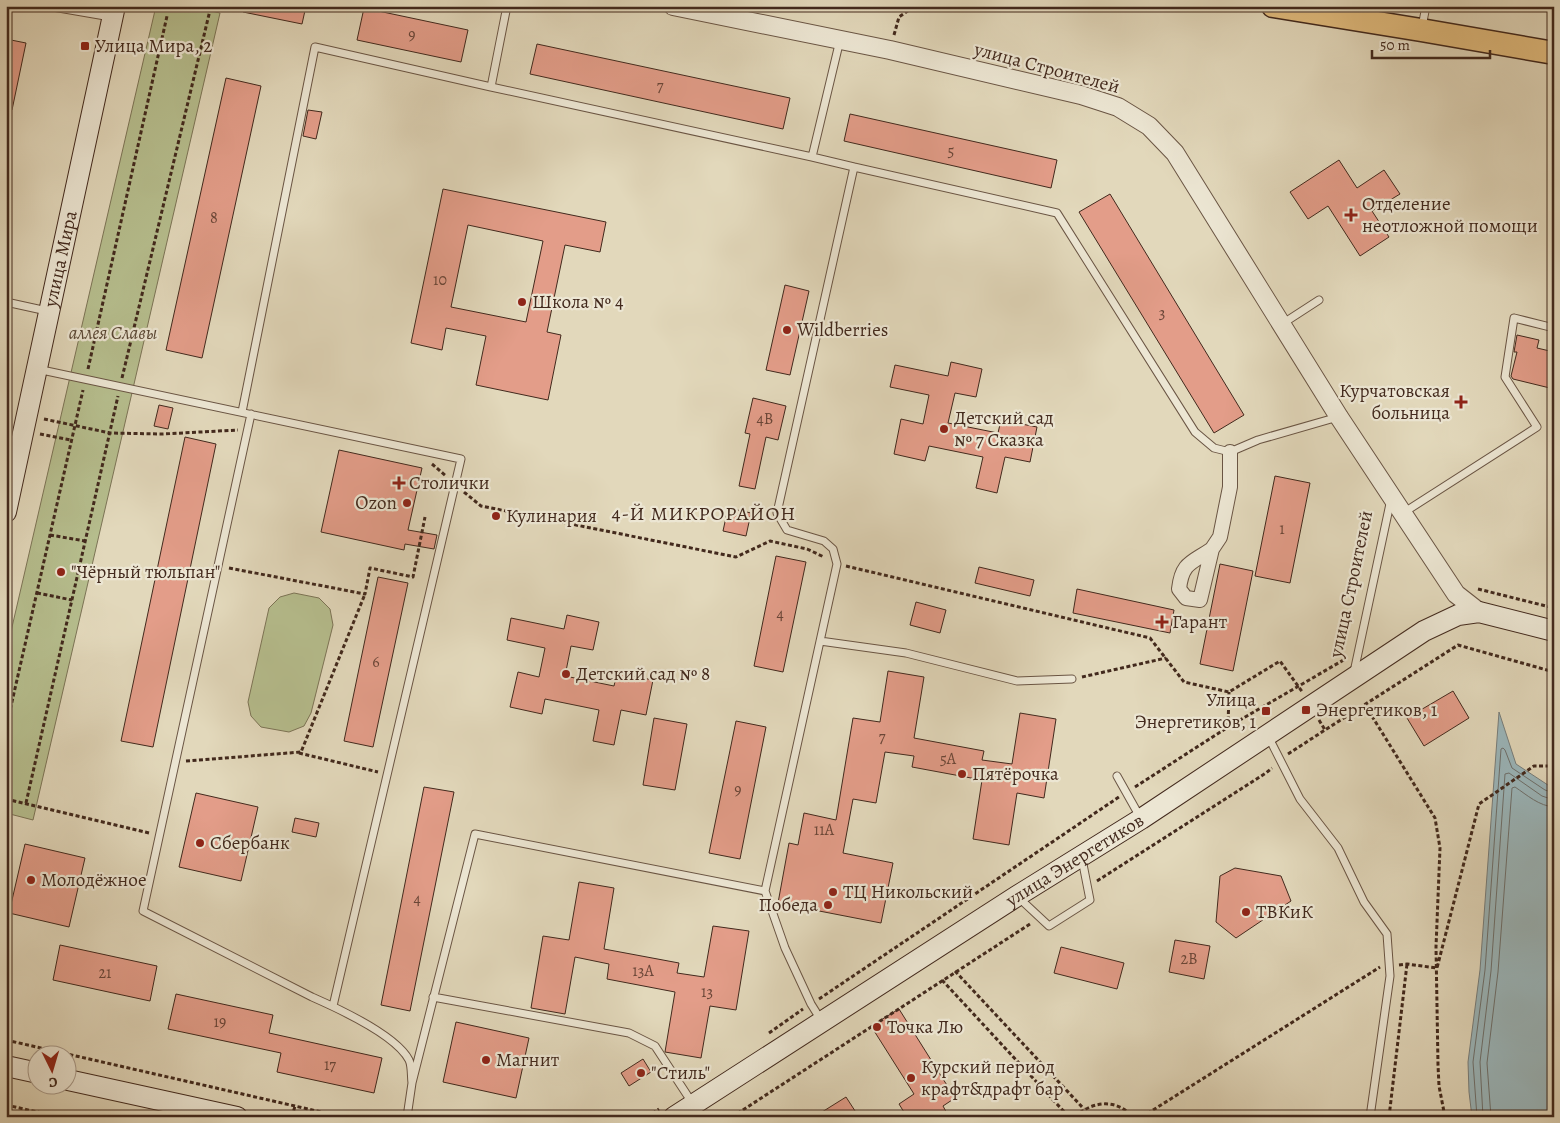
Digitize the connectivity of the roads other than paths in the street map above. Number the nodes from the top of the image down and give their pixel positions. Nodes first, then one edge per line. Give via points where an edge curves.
1 (47, 6) edge
2 (507, 6) edge
3 (673, 6) edge
4 (1426, 6) edge
5 (1287, 7) edge
6 (114, 12) edge
7 (1421, 30) junction
8 (840, 40) junction
9 (1554, 53) edge
10 (491, 87) junction
11 (812, 157) junction
12 (854, 167) junction
13 (1319, 300) dead end
14 (6, 302) edge
15 (50, 311) junction
16 (1282, 324) junction
17 (1554, 328) edge
18 (37, 369) junction
19 (242, 412) junction
20 (251, 414) junction
21 (1339, 417) junction
22 (1230, 452) junction
23 (1392, 496) junction
24 (6, 512) edge
25 (1403, 513) junction
26 (1212, 549) dead end
27 (1479, 612) junction
28 (1554, 631) edge
29 (820, 641) junction
30 (1072, 679) road end
31 (1352, 680) junction
32 (1268, 735) junction
33 (1117, 776) dead end
34 (1141, 819) junction
35 (1082, 856) junction
36 (764, 891) junction
37 (1016, 896) junction
38 (434, 997) junction
39 (333, 1006) junction
40 (822, 1022) junction
41 (6, 1066) edge
42 (28, 1071) edge
43 (78, 1082) edge
44 (412, 1083) junction
45 (689, 1098) junction
46 (231, 1116) edge
47 (407, 1117) edge
48 (674, 1117) edge
49 (1370, 1117) edge

1 - 6 lane
2 - 10 lane
3 - 8 street, улица Строителей
4 - 7 lane
5 - 7 main road
6 - 15 main road, улица Мира
7 - 9 main road
8 - 11 lane
8 - 16 street, улица Строителей via 1081,95 1118,107 1149,126 1176,153
10 - 11 lane
10 - 19 lane via 315,47
11 - 12 lane
12 - 22 lane via 1057,213 1195,432 1214,448
12 - 29 lane via 777,513 787,530 824,542 833,549 837,564
13 - 16 lane
14 - 15 lane
15 - 18 main road, улица Мира
16 - 21 street, улица Строителей
17 - 25 lane via 1514,318 1505,377 1537,427
18 - 19 lane
18 - 24 main road, улица Мира
19 - 20 lane
20 - 39 lane via 143,911
20 - 39 lane via 461,459
21 - 22 lane via 1258,440
21 - 23 street, улица Строителей
22 - 26 street via 1230,487 1220,537
23 - 25 street, улица Строителей
23 - 31 lane, улица Строителей
25 - 27 street, улица Строителей via 1456,594
27 - 28 main road
27 - 31 main road, улица Энергетиков via 1458,615 1424,631
29 - 30 lane via 906,653 1017,681
29 - 36 lane
31 - 32 main road, улица Энергетиков
32 - 34 main road, улица Энергетиков
32 - 49 lane via 1300,799 1338,848 1364,902 1387,934 1390,976
33 - 34 lane
34 - 35 main road, улица Энергетиков
35 - 37 main road, улица Энергетиков
35 - 37 lane via 1090,900 1049,926
36 - 38 lane via 475,834
36 - 40 lane via 785,948
37 - 40 main road, улица Энергетиков
38 - 44 lane
38 - 45 lane via 630,1033 655,1046
39 - 44 lane via 398,1046 410,1061
40 - 45 main road, улица Энергетиков
41 - 42 main road
43 - 46 main road
44 - 47 lane
45 - 48 main road, улица Энергетиков

